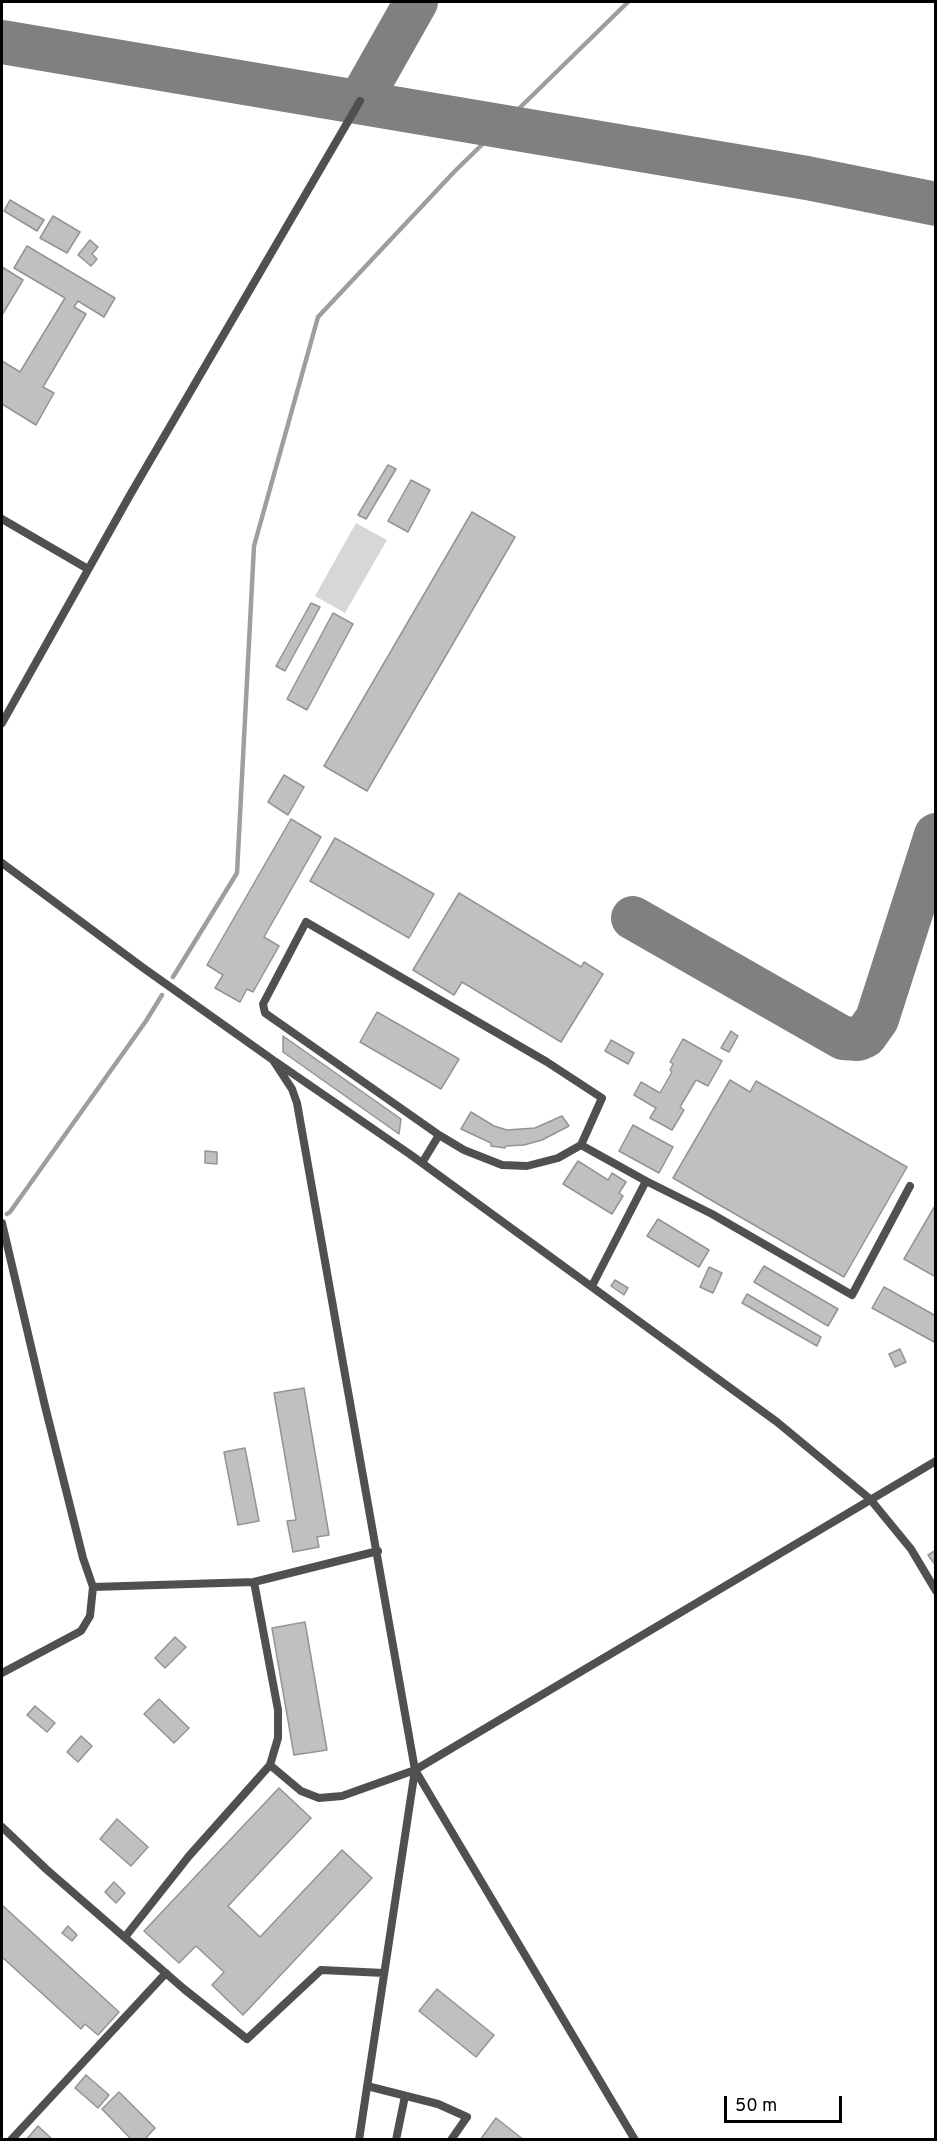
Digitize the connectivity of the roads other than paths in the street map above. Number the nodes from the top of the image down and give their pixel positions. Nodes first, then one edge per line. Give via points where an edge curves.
1 (360, 101) dead end
2 (2, 519) edge
3 (88, 569) junction
4 (2, 723) edge
5 (2, 863) edge
6 (273, 1060) junction
7 (439, 1135) junction
8 (581, 1145) junction
9 (422, 1163) junction
10 (646, 1181) junction
11 (910, 1186) dead end
12 (3, 1227) edge
13 (592, 1286) junction
14 (936, 1461) edge
15 (870, 1499) junction
16 (378, 1551) junction
17 (254, 1582) junction
18 (93, 1587) junction
19 (936, 1591) edge
20 (2, 1673) edge
21 (270, 1766) junction
22 (415, 1770) junction
23 (2, 1827) edge
24 (125, 1937) junction
25 (166, 1973) junction
26 (384, 1973) junction
27 (367, 2086) junction
28 (405, 2096) junction
29 (10, 2139) edge
30 (358, 2139) edge
31 (396, 2139) edge
32 (451, 2139) edge
33 (635, 2139) edge

1 - 3 lane
2 - 3 lane
3 - 4 lane
5 - 6 lane
6 - 9 lane
6 - 16 lane via 297,1103
7 - 8 lane via 502,1165 527,1166 558,1158
7 - 8 lane via 265,1013 263,1004 306,922 602,1098
7 - 9 lane
8 - 10 lane
9 - 13 lane
10 - 11 lane via 712,1214 852,1295
10 - 13 lane
12 - 18 lane via 50,1428
13 - 15 lane via 777,1422
14 - 15 lane
15 - 19 lane via 911,1549
15 - 22 lane
16 - 17 lane
16 - 22 lane
17 - 18 lane
17 - 21 lane via 278,1710 278,1738
18 - 20 lane via 90,1616 81,1631
21 - 22 lane via 301,1791 319,1798 342,1796
21 - 24 lane via 189,1856
22 - 26 lane
22 - 33 lane
23 - 24 lane
24 - 25 lane
25 - 26 lane via 247,2038 321,1970
25 - 29 lane
26 - 27 lane
27 - 28 lane
27 - 30 lane
28 - 31 lane
28 - 32 lane via 467,2116

